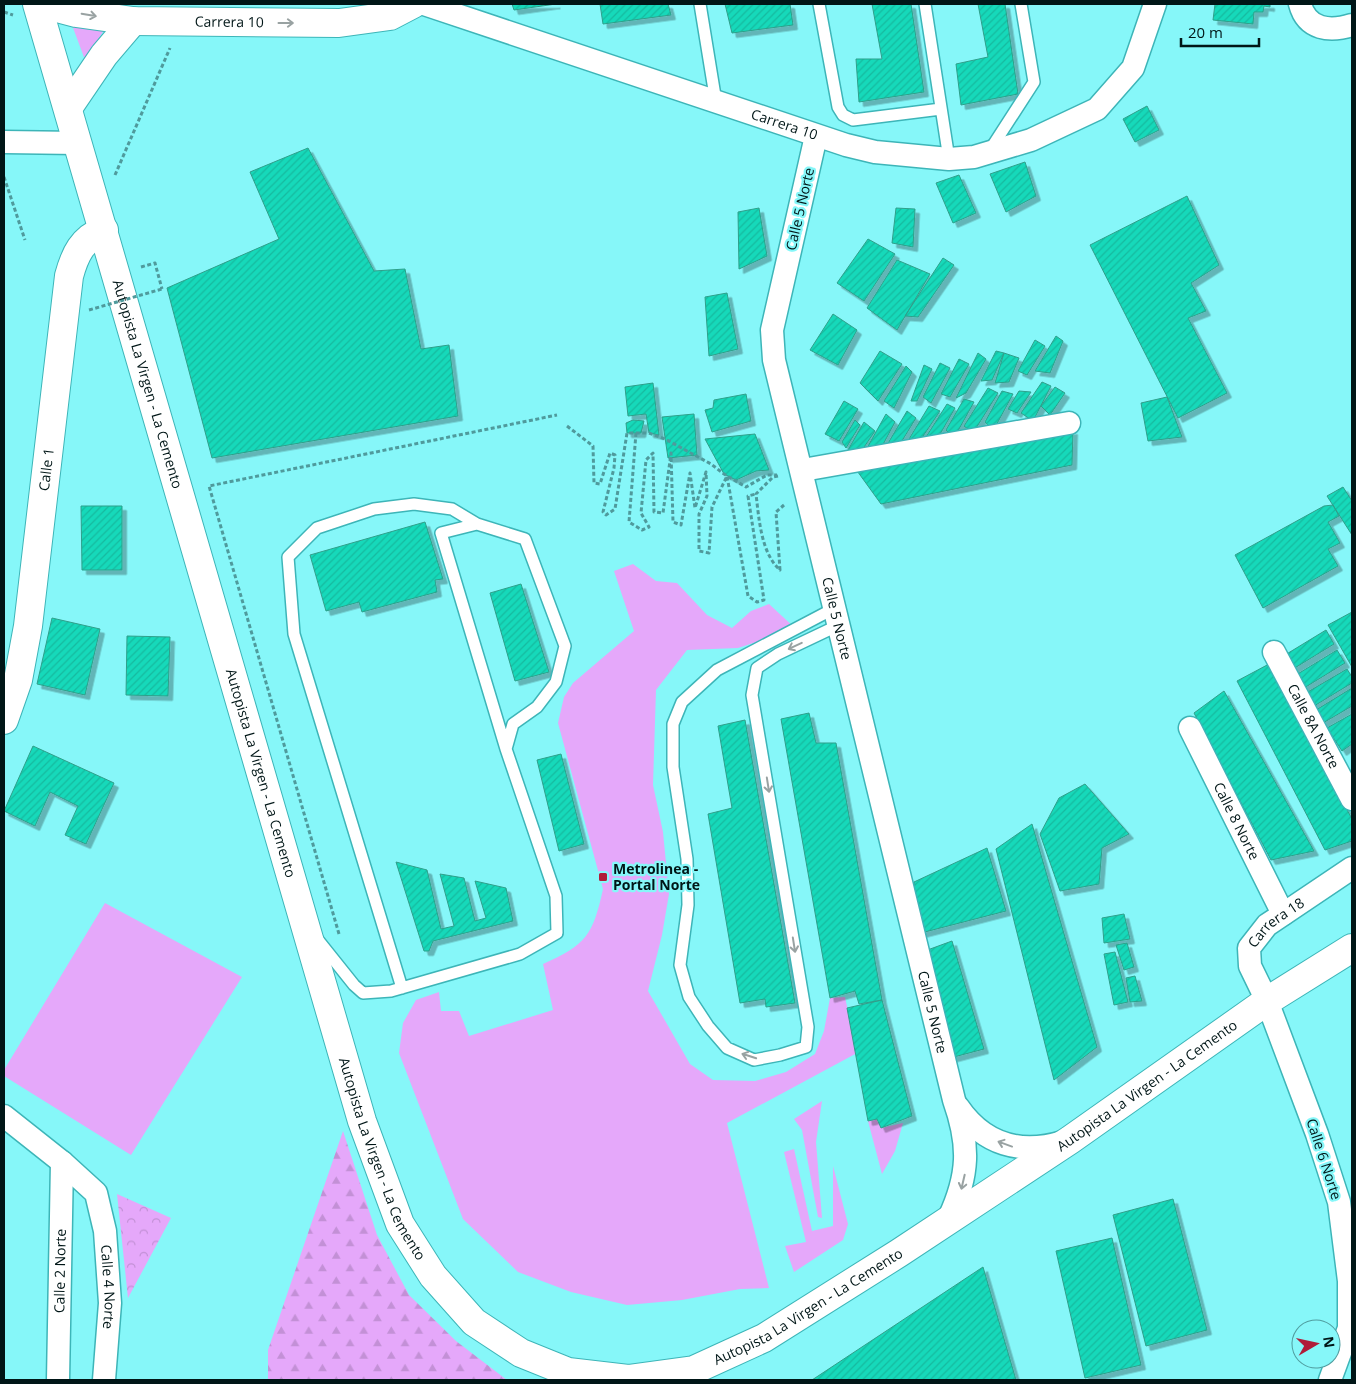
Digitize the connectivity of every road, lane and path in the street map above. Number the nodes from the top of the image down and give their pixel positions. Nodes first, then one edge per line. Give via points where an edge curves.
1 (38, 4) edge
2 (42, 4) edge
3 (414, 4) edge
4 (424, 4) edge
5 (700, 4) edge
6 (819, 4) edge
7 (925, 4) edge
8 (1021, 4) edge
9 (1155, 4) edge
10 (1300, 4) edge
11 (134, 12) edge
12 (181, 22) junction
13 (1352, 25) edge
14 (716, 102) junction
15 (68, 108) junction
16 (941, 109) junction
17 (816, 136) junction
18 (4, 142) edge
19 (78, 143) junction
20 (988, 153) junction
21 (949, 159) junction
22 (4, 177) edge
23 (101, 221) junction
24 (25, 240) dead end
25 (162, 289) dead end
26 (89, 310) dead end
27 (557, 415) dead end
28 (1069, 423) dead end
29 (567, 426) dead end
30 (636, 433) junction
31 (803, 470) junction
32 (780, 475) junction
33 (727, 476) junction
34 (782, 480) dead end
35 (756, 494) junction
36 (784, 495) dead end
37 (477, 524) junction
38 (837, 617) junction
39 (1274, 652) dead end
40 (4, 720) edge
41 (1190, 728) dead end
42 (506, 749) junction
43 (1352, 799) edge
44 (1352, 868) edge
45 (1283, 914) junction
46 (305, 923) junction
47 (340, 938) dead end
48 (1352, 948) edge
49 (402, 988) junction
50 (1267, 1001) junction
51 (954, 1100) junction
52 (4, 1116) edge
53 (1070, 1140) junction
54 (62, 1162) junction
55 (949, 1218) junction
56 (58, 1380) edge
57 (104, 1380) edge
58 (1330, 1380) edge

1 - 15 main road, Autopista La Virgen - La Cemento
2 -> 11 main road, Carrera 10 via 76,13
12 -> 3 main road, Carrera 10 via 339,23 390,16
4 - 14 street, Carrera 10
5 - 14 lane
6 - 16 lane via 838,107 843,115 853,120
7 - 16 lane
8 - 20 lane via 1034,82
9 - 20 street, Carrera 10 via 1133,68 1097,108 1031,140
10 - 13 street via 1303,15 1320,28 1338,30
11 - 12 main road, Carrera 10
11 - 15 main road
12 - 23 path
14 - 17 street, Carrera 10
15 - 19 main road, Autopista La Virgen - La Cemento
16 - 21 lane
17 - 21 street, Carrera 10 via 875,152
17 - 31 street, Calle 5 Norte via 772,330 774,360
18 - 19 street
19 - 23 main road, Autopista La Virgen - La Cemento
20 - 21 street, Carrera 10
22 - 24 path
23 - 40 main road, Calle 1 via 79,248 69,276 28,626 18,680
23 - 46 main road, Autopista La Virgen - La Cemento
25 - 26 path, bridge
27 - 47 path via 209,486
28 - 31 street
29 - 30 path via 593,446 594,483 600,484 610,454 615,455 602,512 606,515 615,509 627,433
30 - 33 path via 649,433 665,439
30 - 33 path via 629,522 642,530 649,527 641,513 646,460 653,453 654,512 663,513 671,453 673,522 681,525 690,473 695,508 706,472 707,496 698,514 699,551 709,552 712,507
31 - 38 street, Calle 5 Norte
32 - 33 path via 767,475 746,486
32 - 34 path
32 - 35 path via 773,477
33 - 35 path via 748,596 757,602 764,600 748,496
35 - 36 path via 760,525 772,563 780,570 776,512 785,505
37 - 42 lane via 441,532
37 - 42 lane via 525,539 565,646 556,682 537,707 513,724
37 - 49 lane via 452,508 414,504 374,509 317,528 288,557 294,634
38 -> 38 lane via 757,668 752,695 808,1028 806,1048 754,1060 727,1048 708,1026 689,996 680,965 688,905 687,860 672,767 673,724 682,702 717,670
38 - 51 street, Calle 5 Norte
39 - 43 street, Calle 8A Norte
41 - 45 street, Calle 8 Norte
42 - 49 lane via 556,896 557,933 520,954
44 - 45 street, Carrera 18
45 - 50 street, Carrera 18 via 1267,925 1249,948 1250,966
46 - 49 lane via 364,993
46 - 55 main road, Autopista La Virgen - La Cemento via 362,1121 400,1224 433,1276 474,1322 521,1353 568,1372 628,1379 694,1370 764,1338
48 - 50 main road, Autopista La Virgen - La Cemento
50 - 53 main road, Autopista La Virgen - La Cemento
50 - 58 street, Calle 6 Norte via 1339,1202 1349,1282 1349,1328
53 -> 51 street, Calle 5 Norte via 1043,1148 1016,1148 991,1138 969,1122
51 -> 55 street, Calle 5 Norte via 966,1148 965,1172
52 - 54 street
53 - 55 main road, Autopista La Virgen - La Cemento
54 - 56 street, Calle 2 Norte
54 - 57 street, Calle 4 Norte via 96,1193 105,1231 110,1303

